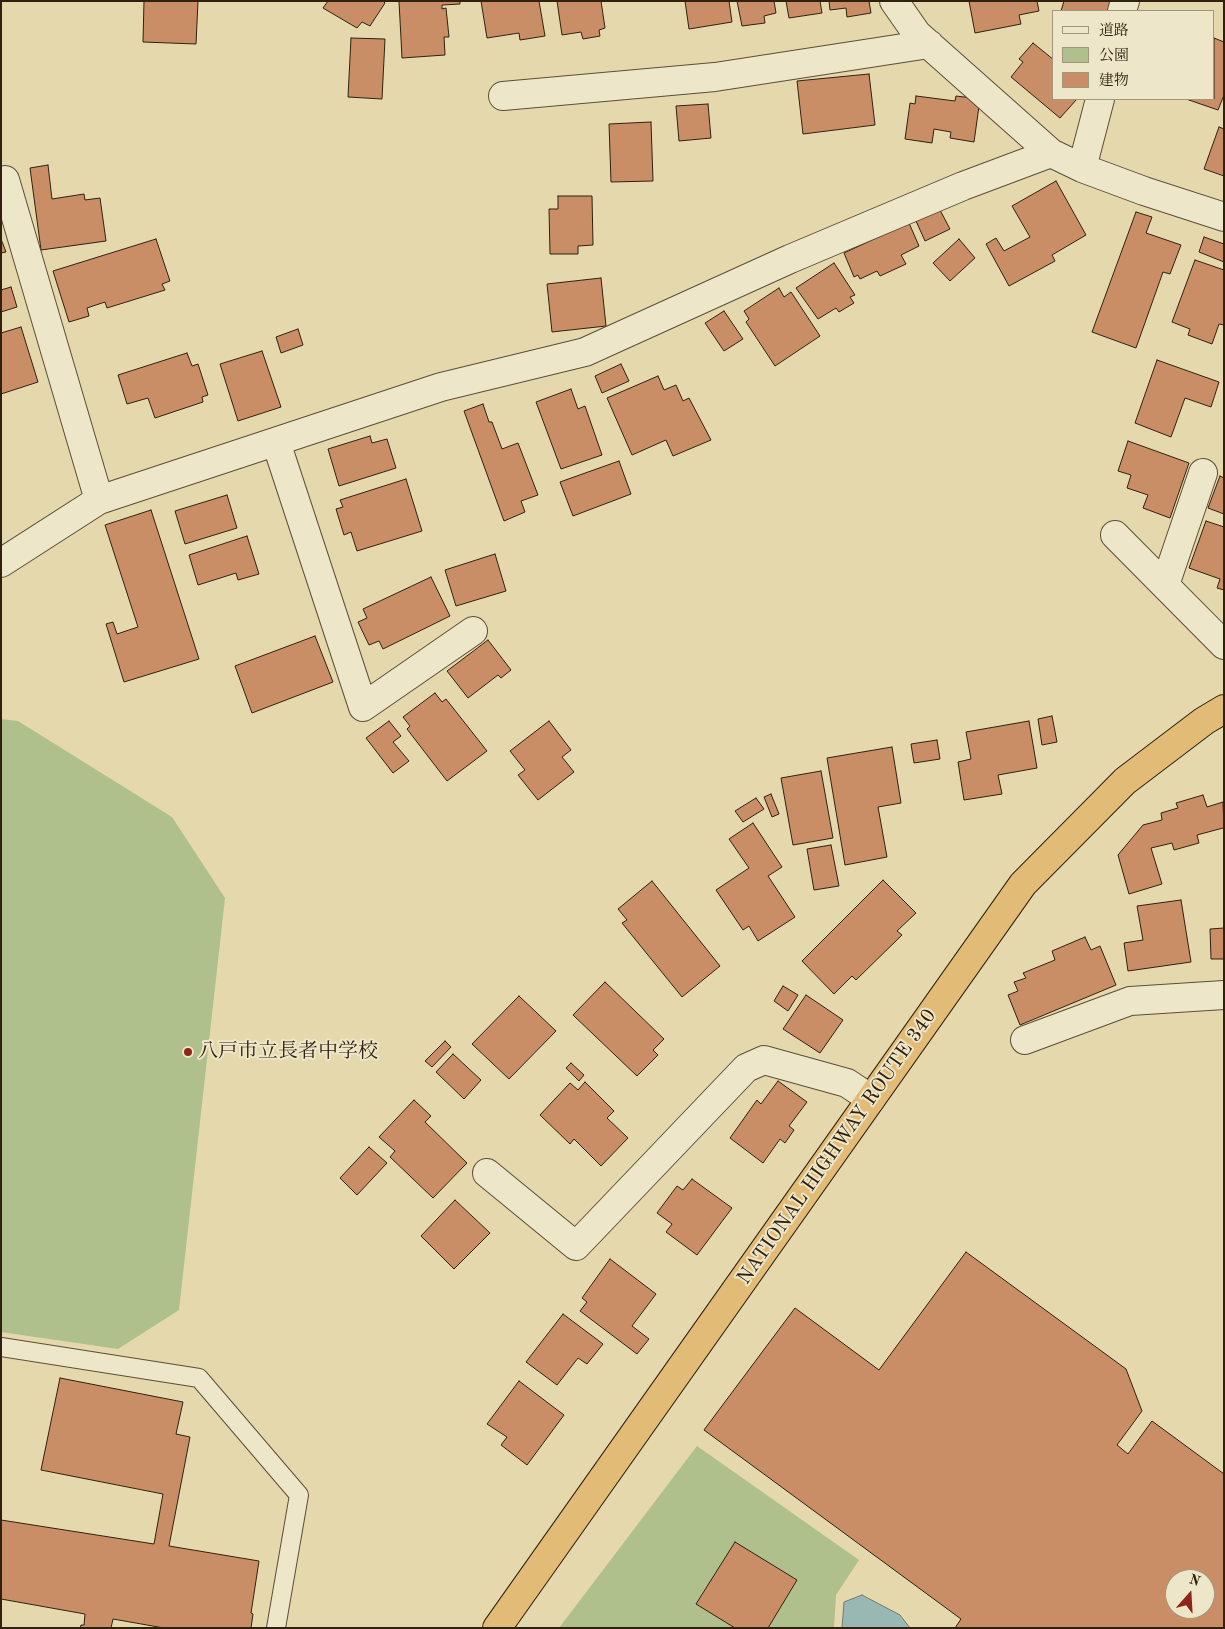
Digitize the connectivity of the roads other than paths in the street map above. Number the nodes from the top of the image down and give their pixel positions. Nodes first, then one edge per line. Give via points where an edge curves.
1 (894, 1) edge
2 (928, 44) junction
3 (503, 96) dead end
4 (1100, 100) edge
5 (1051, 153) junction
6 (1082, 168) junction
7 (5, 180) dead end
8 (1224, 217) edge
9 (276, 442) junction
10 (1203, 472) dead end
11 (99, 500) junction
12 (1115, 535) dead end
13 (1, 563) edge
14 (1165, 585) junction
15 (473, 631) dead end
16 (1224, 645) edge
17 (1224, 709) edge
18 (1224, 995) edge
19 (1024, 1040) dead end
20 (871, 1099) junction
21 (487, 1173) dead end
22 (1, 1348) edge
23 (276, 1628) edge
24 (497, 1628) edge

1 - 2 street
2 - 3 street via 714,77
2 - 5 street
4 - 6 street
5 - 6 street
5 - 9 street via 963,186 790,259 585,352 441,387
6 - 8 street
7 - 11 street
9 - 11 street
9 - 15 street via 363,707
10 - 14 street
11 - 13 street
12 - 14 street
14 - 16 street
17 - 20 highway, NATIONAL HIGHWAY ROUTE 340 via 1125,781 1023,884
18 - 19 street via 1130,1001
20 - 21 street via 847,1083 764,1060 746,1068 576,1246
20 - 24 highway, NATIONAL HIGHWAY ROUTE 340
22 - 23 lane via 198,1378 299,1495

